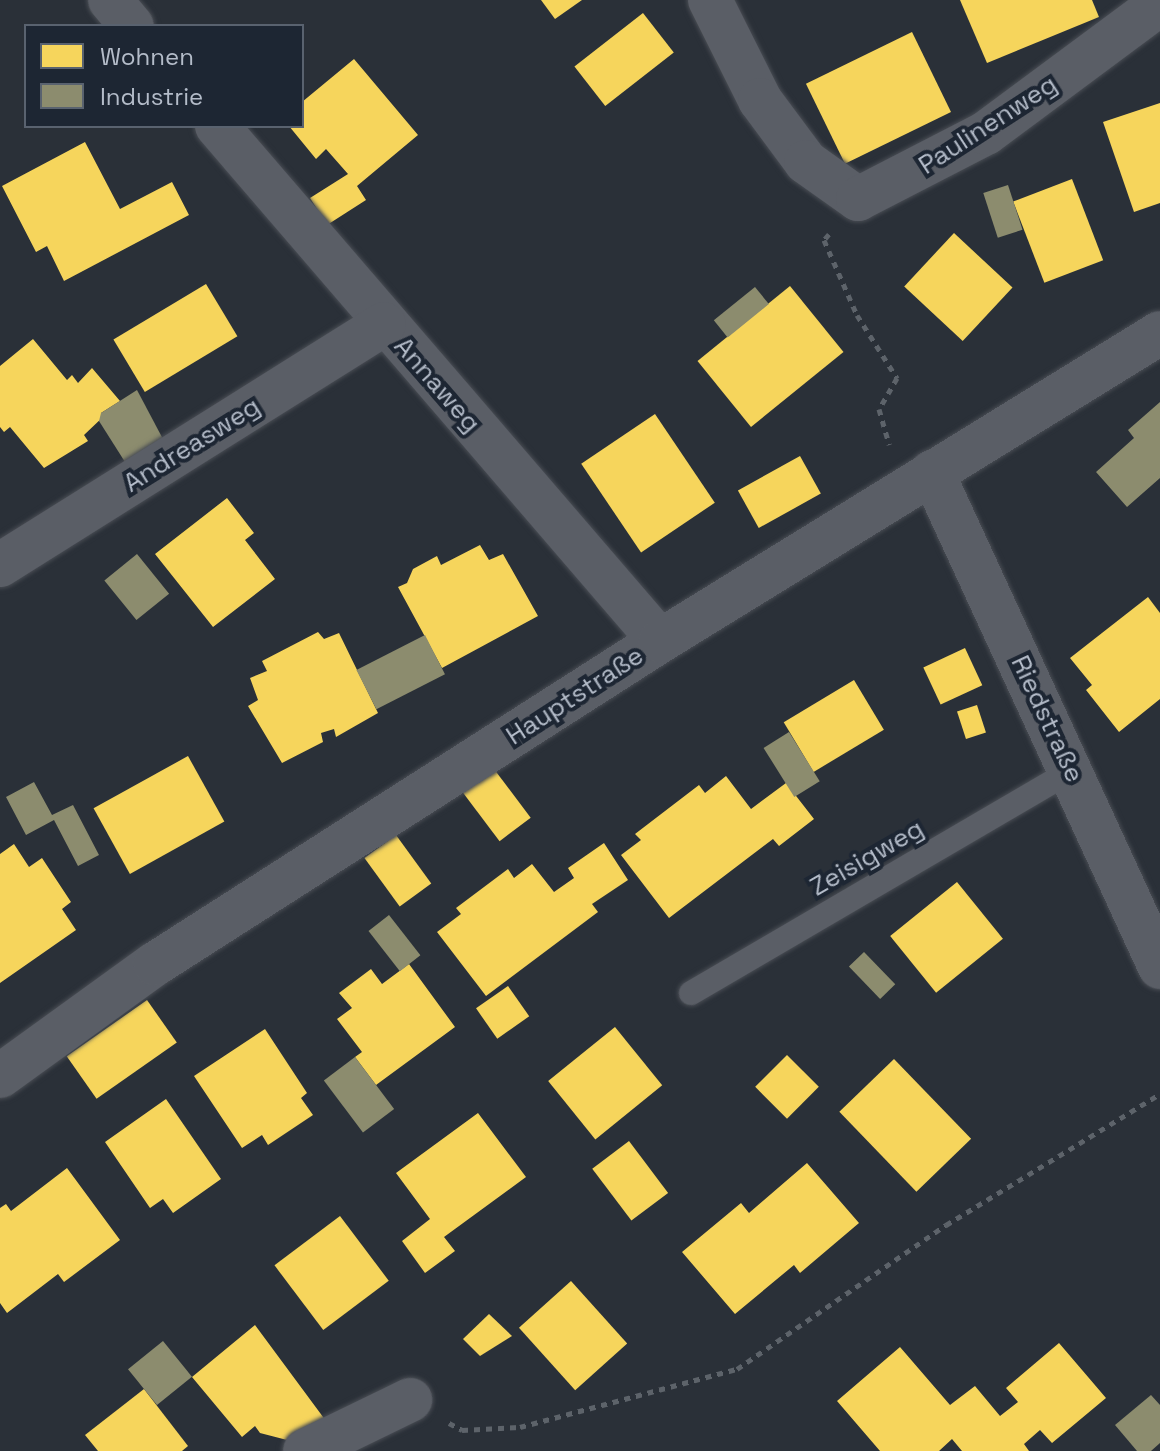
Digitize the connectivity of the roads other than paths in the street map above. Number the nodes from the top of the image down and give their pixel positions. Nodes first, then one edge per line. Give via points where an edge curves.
1 (110, 0) edge
2 (710, 0) edge
3 (1160, 4) edge
4 (130, 24) edge
5 (219, 128) edge
6 (384, 324) junction
7 (1160, 333) edge
8 (917, 480) junction
9 (0, 565) edge
10 (660, 641) junction
11 (1071, 771) junction
12 (1160, 967) edge
13 (691, 993) dead end
14 (0, 1076) edge
15 (410, 1400) road end
16 (305, 1451) edge

1 - 4 street
2 - 3 street, Paulinenweg via 760,100 806,162 858,199 986,133
5 - 6 street, Annaweg
6 - 9 street, Andreasweg
6 - 10 street, Annaweg
7 - 8 street, Hauptstraße
8 - 10 street, Hauptstraße
8 - 11 street, Riedstraße
10 - 14 street, Hauptstraße via 155,964
11 - 12 street, Riedstraße
11 - 13 lane, Zeisigweg
15 - 16 street

